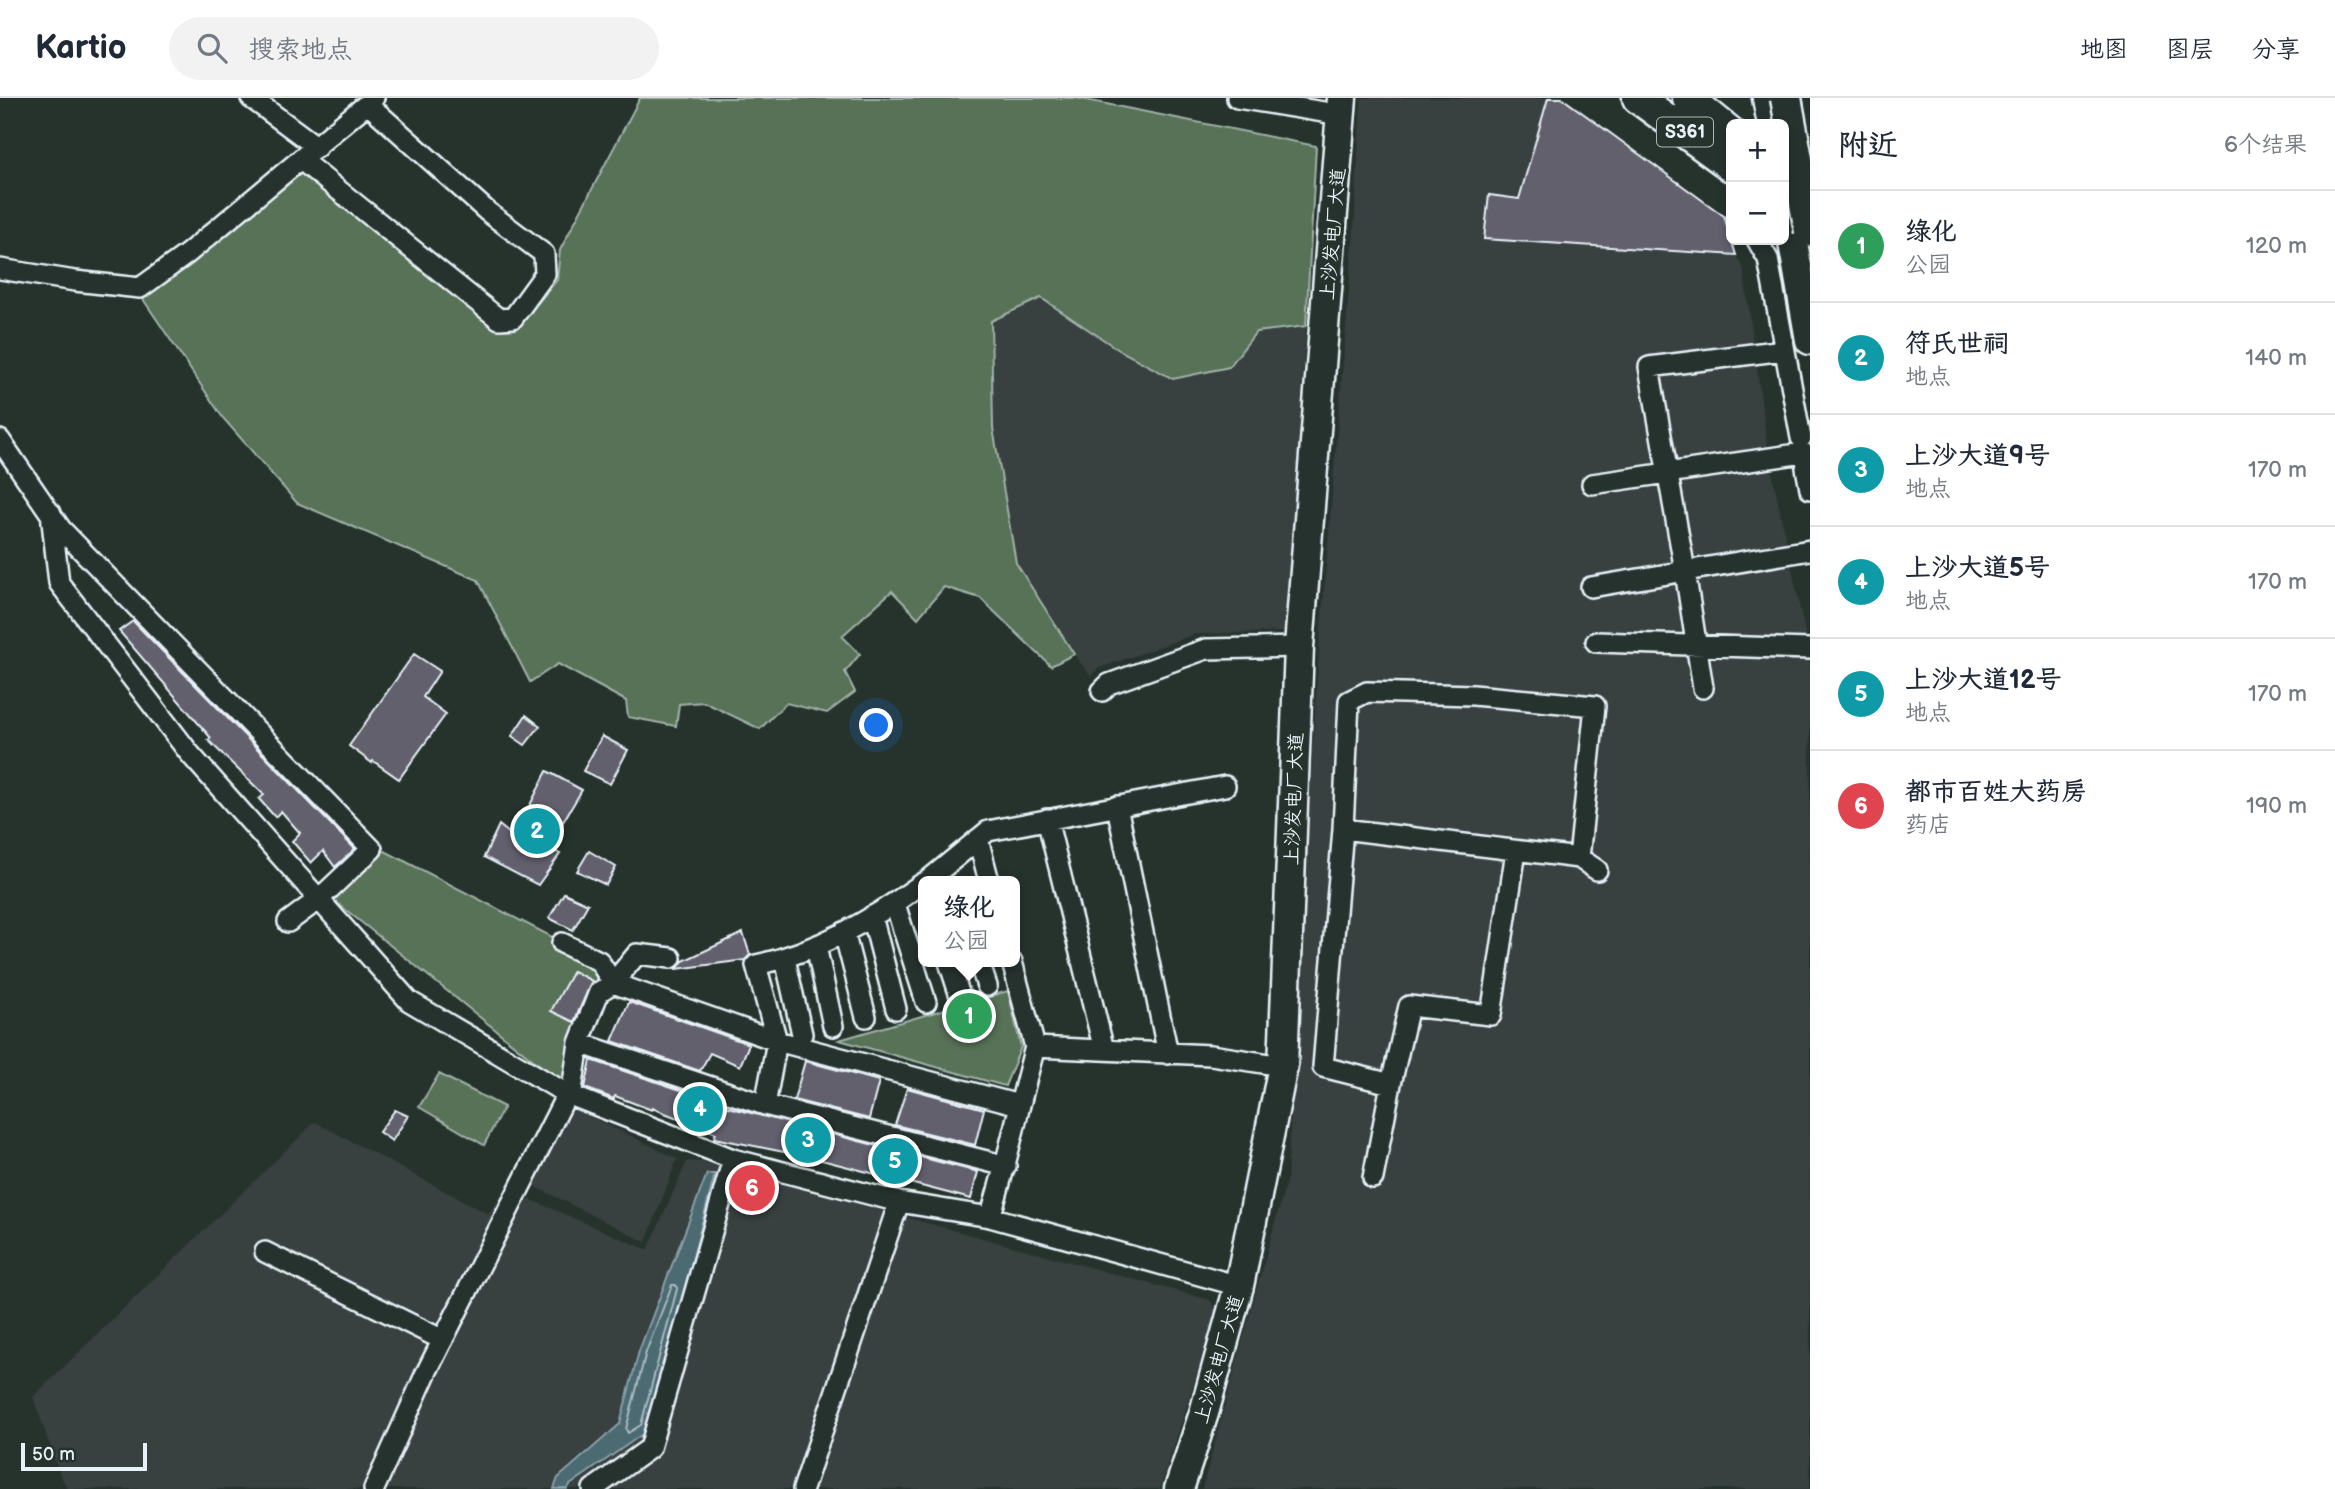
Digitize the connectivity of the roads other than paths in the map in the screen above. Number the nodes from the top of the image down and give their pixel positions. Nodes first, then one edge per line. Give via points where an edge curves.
1 (251, 98) edge
2 (1237, 98) edge
3 (1638, 98) edge
4 (1688, 98) edge
5 (1768, 98) edge
6 (1786, 98) edge
7 (371, 101) edge
8 (1342, 106) edge
9 (1771, 119) edge
10 (1726, 129) edge
11 (317, 146) junction
12 (1810, 152) edge
13 (301, 160) junction
14 (1726, 162) edge
15 (1789, 169) edge
16 (1810, 180) edge
17 (1791, 202) edge
18 (1810, 231) edge
19 (1761, 245) edge
20 (0, 269) edge
21 (1797, 345) edge
22 (0, 440) edge
23 (1803, 453) junction
24 (1668, 473) junction
25 (1592, 484) dead end
26 (1810, 489) edge
27 (51, 513) junction
28 (1810, 550) edge
29 (1685, 571) junction
30 (1591, 587) dead end
31 (1596, 642) dead end
32 (1696, 645) junction
33 (1299, 647) junction
34 (1810, 649) edge
35 (1703, 688) dead end
36 (1102, 691) dead end
37 (1225, 786) dead end
38 (1117, 806) junction
39 (1047, 819) junction
40 (1342, 829) junction
41 (978, 839) junction
42 (1516, 851) junction
43 (1579, 858) junction
44 (1597, 870) dead end
45 (950, 873) edge
46 (988, 876) edge
47 (918, 887) edge
48 (319, 899) junction
49 (895, 904) junction
50 (872, 916) junction
51 (288, 922) dead end
52 (844, 932) junction
53 (562, 943) dead end
54 (816, 946) junction
55 (671, 958) dead end
56 (785, 959) junction
57 (951, 967) edge
58 (981, 967) edge
59 (1013, 967) edge
60 (613, 983) junction
61 (987, 986) dead end
62 (959, 993) dead end
63 (926, 1002) dead end
64 (896, 1009) dead end
65 (866, 1017) dead end
66 (833, 1026) dead end
67 (802, 1034) dead end
68 (776, 1041) junction
69 (579, 1043) junction
70 (1035, 1047) junction
71 (1104, 1050) junction
72 (1168, 1054) junction
73 (1283, 1066) junction
74 (1391, 1084) junction
75 (568, 1094) junction
76 (765, 1105) junction
77 (1019, 1105) junction
78 (733, 1159) junction
79 (1006, 1166) junction
80 (1373, 1178) dead end
81 (899, 1202) junction
82 (990, 1217) junction
83 (265, 1252) dead end
84 (1239, 1286) junction
85 (443, 1340) junction
86 (374, 1489) edge
87 (593, 1489) edge
88 (803, 1489) edge
89 (1179, 1489) edge

1 - 11 street
2 - 8 street
3 - 14 main road, S361
4 - 10 main road, S361
5 - 9 main road
5 - 12 main road
6 - 18 main road, bridge
7 - 11 street
7 - 13 street via 488,212 544,254 545,274 513,318 499,318
8 - 33 main road, 上沙发电厂大道
11 - 13 street
13 - 20 street via 140,288
15 - 16 main road
17 - 21 main road
19 - 21 street
21 - 23 street
21 - 24 street via 1649,367
22 - 27 street
23 - 24 street
23 - 26 street
24 - 25 street
24 - 29 street
27 - 48 street via 59,583 190,754
27 - 48 street via 372,849
28 - 29 street
29 - 30 street
29 - 32 street
31 - 32 street
32 - 34 street
32 - 35 street
33 - 36 street via 1206,649 1109,684
33 - 73 main road, 上沙发电厂大道
37 - 38 street
38 - 39 street
38 - 72 street
39 - 41 street via 995,829
39 - 71 street
40 - 42 street
40 - 43 street via 1349,701 1367,692 1473,695 1595,706
40 - 74 street via 1323,1068
41 - 45 street
41 - 46 street
42 - 43 street
42 - 74 street via 1491,1015 1409,1006
43 - 44 street
47 - 49 street
48 - 51 street
48 - 75 street via 409,1001
49 - 50 street
49 - 63 street
50 - 52 street
50 - 64 street
52 - 54 street
52 - 65 street
53 - 60 street via 599,961
54 - 56 street
54 - 66 street
55 - 60 street via 637,954
56 - 67 street
56 - 68 street via 756,965
57 - 62 street
58 - 61 street
59 - 70 street
60 - 68 street
60 - 69 street via 599,992
68 - 76 street
68 - 77 street
69 - 75 street
69 - 76 street
70 - 71 street
70 - 77 street
71 - 72 street
72 - 73 street
73 - 84 main road, 上沙发电厂大道
74 - 80 street
75 - 78 street
75 - 85 street
76 - 79 street
77 - 79 street
78 - 81 street
78 - 87 street via 650,1448
79 - 82 street
81 - 82 street
81 - 88 street
82 - 84 street
83 - 85 street
84 - 89 main road, 上沙发电厂大道
85 - 86 street

